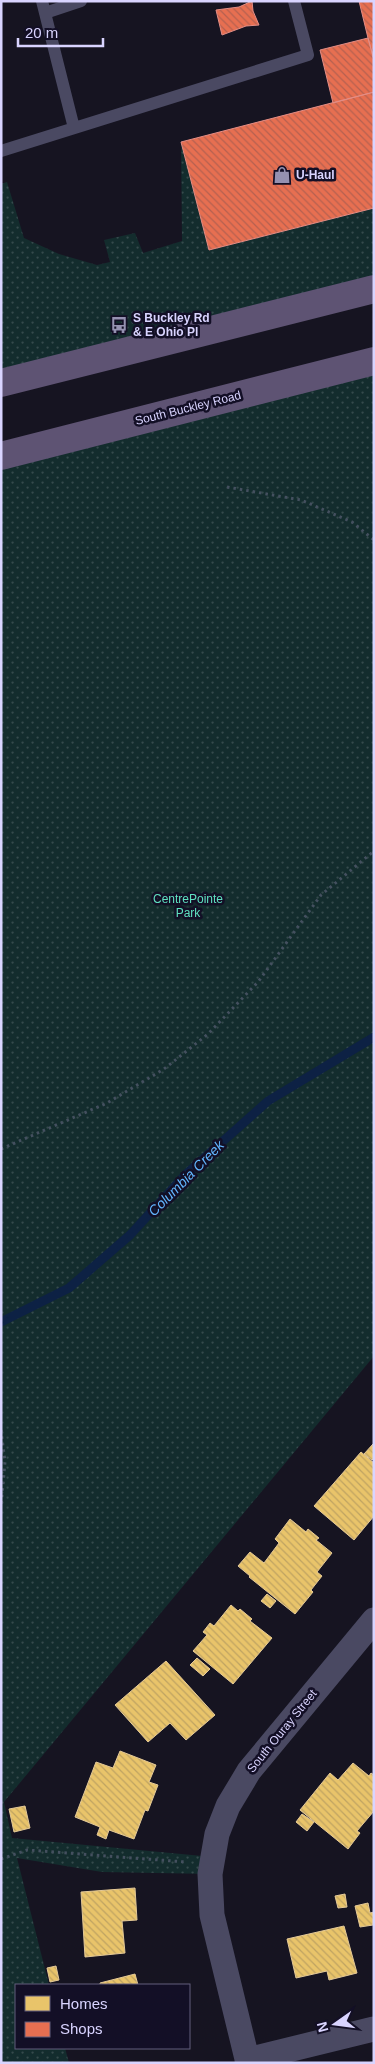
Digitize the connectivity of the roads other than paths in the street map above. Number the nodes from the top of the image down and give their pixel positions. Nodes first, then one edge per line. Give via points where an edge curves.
1 (81, 1) edge
2 (294, 1) edge
3 (44, 7) edge
4 (74, 128) junction
5 (1, 151) edge
6 (374, 289) edge
7 (374, 361) edge
8 (1, 383) edge
9 (1, 455) edge
10 (374, 1620) edge
11 (374, 2029) edge
12 (247, 2062) edge

1 - 3 lane
2 - 4 lane via 308,55
3 - 4 lane
4 - 5 lane
6 - 8 main road
7 - 9 main road, South Buckley Road
10 - 12 street, South Ouray Street via 249,1770 228,1806 218,1834 210,1874 212,1915
11 - 12 street

